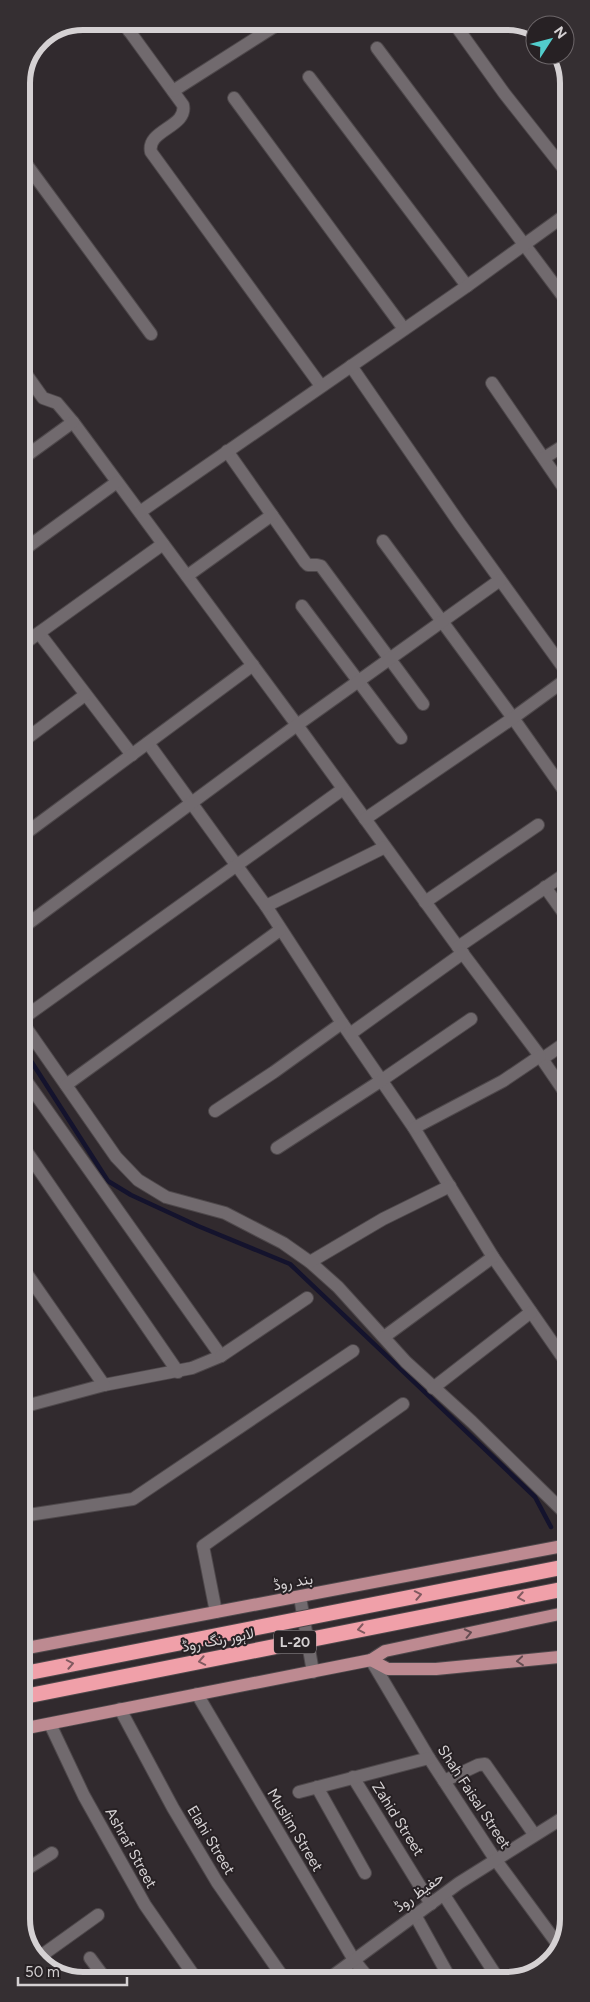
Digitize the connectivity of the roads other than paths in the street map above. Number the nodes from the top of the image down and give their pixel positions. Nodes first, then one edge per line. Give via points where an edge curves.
1 (129, 30) edge
2 (270, 30) edge
3 (459, 30) edge
4 (378, 48) dead end
5 (309, 76) dead end
6 (173, 91) junction
7 (234, 98) dead end
8 (560, 164) edge
9 (30, 169) edge
10 (560, 218) edge
11 (524, 243) junction
12 (467, 286) junction
13 (560, 292) edge
14 (404, 329) junction
15 (151, 334) dead end
16 (351, 366) junction
17 (30, 379) edge
18 (492, 383) dead end
19 (321, 386) junction
20 (73, 422) junction
21 (560, 448) edge
22 (227, 451) junction
23 (30, 453) edge
24 (544, 458) junction
25 (117, 482) junction
26 (560, 482) edge
27 (140, 512) junction
28 (272, 515) junction
29 (383, 541) dead end
30 (163, 544) junction
31 (30, 545) edge
32 (187, 576) junction
33 (500, 580) junction
34 (302, 606) dead end
35 (442, 621) junction
36 (39, 633) junction
37 (30, 638) edge
38 (390, 659) junction
39 (253, 665) junction
40 (560, 665) edge
41 (358, 681) junction
42 (560, 682) edge
43 (85, 695) junction
44 (423, 704) dead end
45 (513, 718) junction
46 (297, 725) junction
47 (30, 736) edge
48 (402, 738) dead end
49 (148, 743) junction
50 (132, 755) junction
51 (560, 785) edge
52 (343, 789) junction
53 (193, 803) junction
54 (365, 819) junction
55 (538, 824) dead end
56 (30, 830) edge
57 (385, 847) junction
58 (237, 866) junction
59 (560, 878) edge
60 (545, 888) junction
61 (425, 902) junction
62 (266, 906) junction
63 (560, 908) edge
64 (30, 922) edge
65 (280, 930) junction
66 (460, 950) junction
67 (30, 1014) edge
68 (471, 1019) dead end
69 (342, 1023) junction
70 (30, 1032) edge
71 (350, 1034) junction
72 (560, 1046) edge
73 (541, 1057) junction
74 (382, 1080) junction
75 (30, 1085) edge
76 (66, 1085) junction
77 (560, 1085) edge
78 (215, 1111) dead end
79 (414, 1128) junction
80 (277, 1148) dead end
81 (30, 1157) edge
82 (450, 1186) junction
83 (493, 1257) junction
84 (310, 1262) junction
85 (30, 1283) edge
86 (306, 1298) dead end
87 (531, 1312) junction
88 (384, 1337) junction
89 (560, 1346) edge
90 (353, 1351) dead end
91 (221, 1356) junction
92 (178, 1372) junction
93 (104, 1385) junction
94 (433, 1388) junction
95 (403, 1404) dead end
96 (30, 1405) edge
97 (560, 1508) edge
98 (30, 1515) edge
99 (560, 1547) edge
100 (560, 1568) edge
101 (560, 1590) edge
102 (300, 1597) junction
103 (216, 1612) junction
104 (560, 1614) edge
105 (30, 1647) edge
106 (560, 1659) edge
107 (371, 1660) junction
108 (30, 1672) edge
109 (313, 1672) junction
110 (197, 1694) junction
111 (30, 1695) edge
112 (120, 1710) junction
113 (50, 1724) junction
114 (30, 1728) edge
115 (429, 1758) junction
116 (353, 1777) junction
117 (444, 1781) junction
118 (317, 1787) junction
119 (299, 1792) dead end
120 (560, 1819) edge
121 (534, 1834) junction
122 (52, 1853) dead end
123 (496, 1859) junction
124 (30, 1867) edge
125 (365, 1873) dead end
126 (444, 1894) junction
127 (431, 1904) junction
128 (98, 1915) dead end
129 (415, 1915) junction
130 (555, 1940) edge
131 (43, 1954) edge
132 (90, 1958) dead end
133 (354, 1960) junction
134 (101, 1972) edge
135 (191, 1972) edge
136 (279, 1972) edge
137 (338, 1972) edge
138 (364, 1972) edge
139 (446, 1972) edge
140 (494, 1972) edge

1 - 6 street
2 - 6 street
3 - 8 street
4 - 11 street
5 - 12 street
6 - 19 street via 184,110 152,140 151,152
7 - 14 street
9 - 15 street
10 - 11 street
11 - 12 street
11 - 13 street
12 - 14 street
14 - 16 street
16 - 19 street
16 - 33 street
17 - 20 street via 43,398 57,403
18 - 24 street
19 - 22 street
20 - 23 street
20 - 25 street
21 - 24 street
22 - 27 street
22 - 28 street
24 - 26 street
25 - 27 street
25 - 31 street
27 - 30 street
28 - 32 street
28 - 38 street via 305,562 321,566
29 - 35 street
30 - 32 street
30 - 36 street
32 - 39 street
33 - 35 street
33 - 40 street
34 - 41 street
35 - 38 street
35 - 45 street
36 - 37 street
36 - 43 street
38 - 41 street
38 - 44 street
39 - 46 street
39 - 49 street
41 - 46 street
41 - 48 street
42 - 45 street
43 - 47 street
43 - 50 street
45 - 51 street
45 - 54 street
46 - 52 street
46 - 53 street
49 - 50 street
49 - 53 street
50 - 56 street
52 - 54 street
52 - 58 street
53 - 58 street
53 - 64 street
54 - 57 street
55 - 61 street
57 - 61 street
57 - 62 street
58 - 62 street
58 - 67 street
59 - 60 street
60 - 63 street
60 - 66 street
61 - 66 street
62 - 65 street
65 - 69 street
65 - 76 street
66 - 71 street
66 - 73 street
68 - 74 street
69 - 71 street
69 - 78 street
70 - 76 street
71 - 74 street
72 - 73 street
73 - 77 street
73 - 79 street via 504,1081
74 - 79 street
74 - 80 street
75 - 91 street
76 - 84 street via 116,1156 138,1180 166,1197 225,1213 283,1243
79 - 82 street
81 - 92 street
82 - 83 street
82 - 84 street via 366,1228
83 - 87 street
83 - 88 street
84 - 88 street
85 - 93 street
86 - 91 street
87 - 89 street
87 - 94 street
88 - 94 street
90 - 98 street via 133,1499
91 - 92 street
92 - 93 street
93 - 96 street
94 - 97 street
95 - 103 street via 203,1546
99 - 102 main road, بند روڈ
108 -> 100 highway, لاہور رنگ روڈ / L-20, bridge
101 -> 111 highway, لاہور رنگ روڈ / L-20, bridge
102 - 103 main road, بند روڈ
102 - 109 street
103 - 105 main road, بند روڈ
107 -> 104 main road via 385,1650
106 -> 107 main road via 388,1669
107 - 109 main road
107 - 115 street, Shah Faisal Street
109 - 110 main road
110 - 112 main road
110 - 133 street, Muslim Street
112 - 113 main road
112 - 136 street, Elahi Street via 217,1882
113 - 114 main road
113 - 135 street, Ashraf Street via 84,1796 145,1906
115 - 116 street
115 - 117 street, Shah Faisal Street
116 - 118 street
116 - 127 street, Zahid Street
117 - 121 street via 478,1764 485,1764
117 - 123 street, Shah Faisal Street
118 - 119 street
118 - 125 street
120 - 121 street, حفیظ روڈ
121 - 123 street, حفیظ روڈ
122 - 124 street
123 - 126 street, حفیظ روڈ
123 - 130 street, Shah Faisal Street
126 - 127 street, حفیظ روڈ
126 - 140 street
127 - 129 street, حفیظ روڈ
128 - 131 street
129 - 133 street, حفیظ روڈ
129 - 139 street
132 - 134 street
133 - 137 street, حفیظ روڈ
133 - 138 street, Muslim Street

